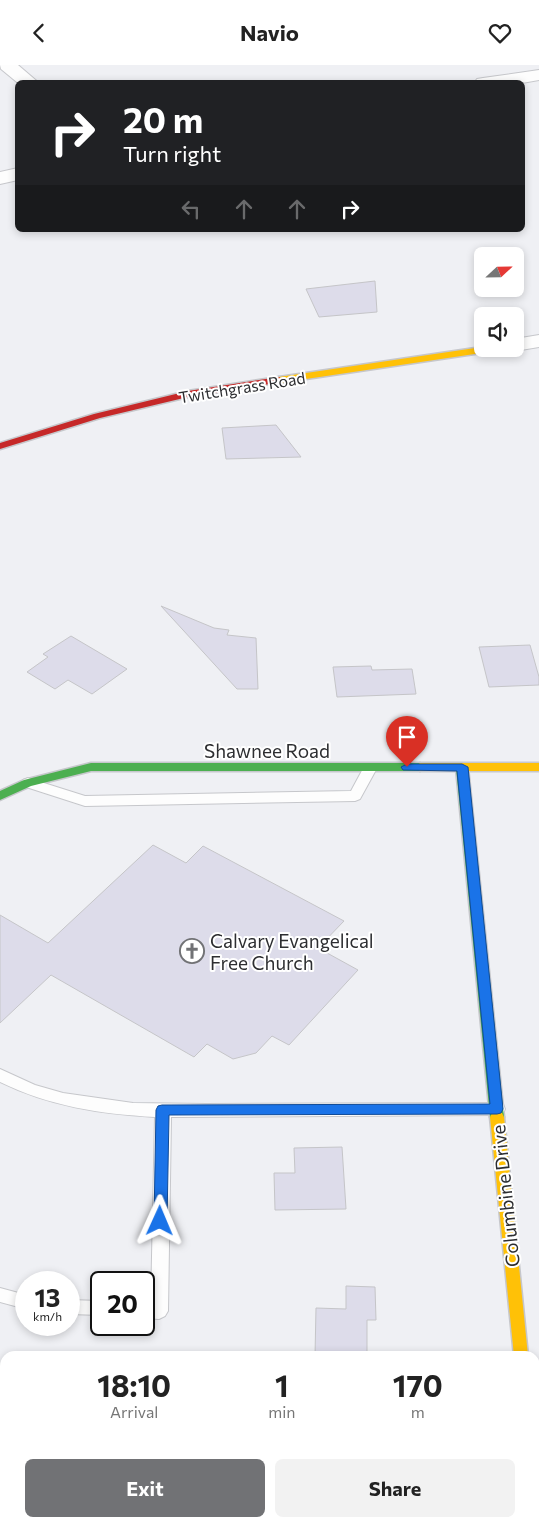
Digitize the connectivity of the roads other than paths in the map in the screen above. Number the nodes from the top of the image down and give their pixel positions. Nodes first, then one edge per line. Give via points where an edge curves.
1 (7, 65) edge
2 (539, 75) edge
3 (26, 80) edge
4 (504, 80) edge
5 (15, 175) edge
6 (0, 178) edge
7 (539, 341) edge
8 (524, 344) edge
9 (474, 351) edge
10 (0, 446) edge
11 (370, 767) junction
12 (462, 767) junction
13 (539, 767) edge
14 (28, 783) junction
15 (0, 796) edge
16 (0, 1075) edge
17 (497, 1109) junction
18 (162, 1110) junction
19 (0, 1295) edge
20 (15, 1299) edge
21 (155, 1311) edge
22 (521, 1351) edge

1 - 3 street
2 - 4 street
5 - 6 street
7 - 8 street
9 - 10 street, Twitchgrass Road via 188,394 98,416
11 - 12 street, Shawnee Road
11 - 14 street, Shawnee Road via 91,767
11 - 14 lane via 355,796 85,801
12 - 13 street, Shawnee Road
12 - 17 street, Columbine Drive
14 - 15 street, Shawnee Road
16 - 18 lane via 17,1085 73,1103
17 - 18 lane
17 - 22 street, Columbine Drive
18 - 21 lane via 159,1311
19 - 20 lane

